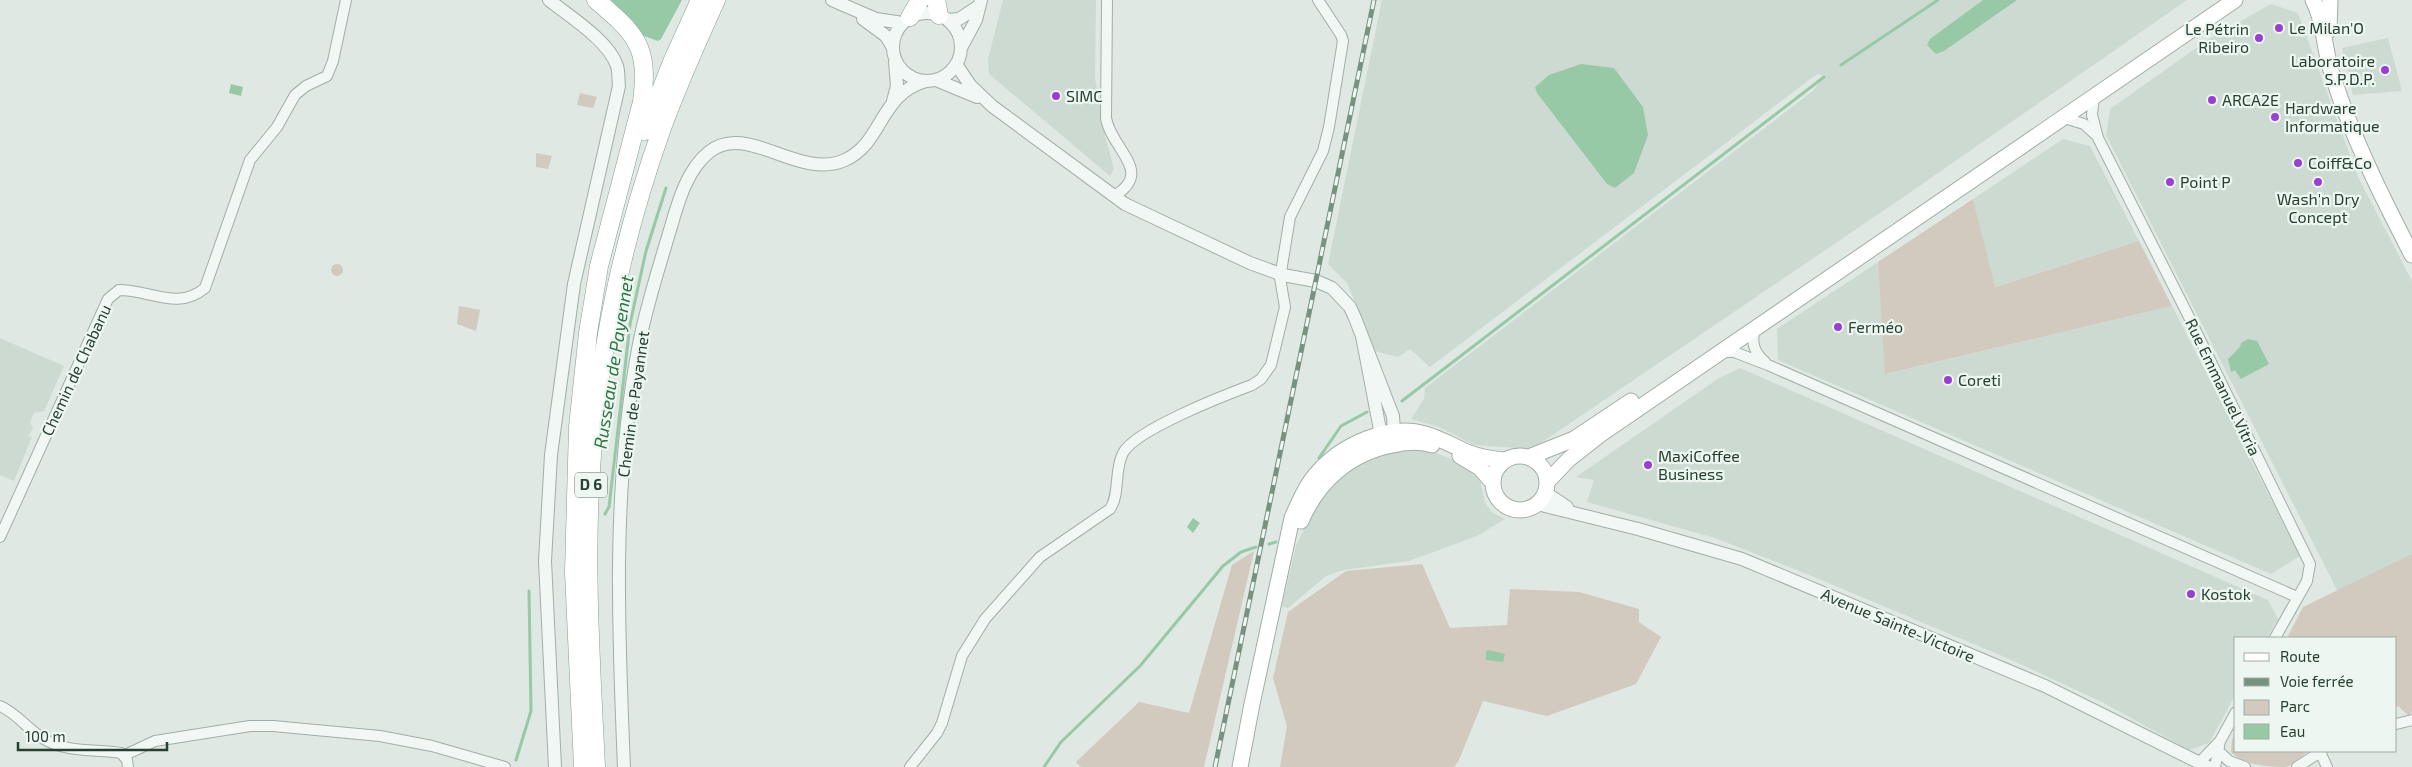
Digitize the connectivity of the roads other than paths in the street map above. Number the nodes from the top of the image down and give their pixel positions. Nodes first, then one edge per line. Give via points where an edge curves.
1 (346, 0) edge
2 (550, 0) edge
3 (596, 0) edge
4 (700, 0) edge
5 (716, 0) edge
6 (725, 0) edge
7 (920, 0) edge
8 (1107, 0) edge
9 (1318, 0) edge
10 (2218, 0) edge
11 (2235, 0) edge
12 (2313, 0) edge
13 (2330, 0) edge
14 (836, 2) edge
15 (980, 3) edge
16 (941, 12) edge
17 (907, 20) junction
18 (961, 48) junction
19 (894, 53) junction
20 (956, 64) junction
21 (931, 81) junction
22 (2094, 96) junction
23 (892, 103) junction
24 (992, 106) junction
25 (2061, 117) junction
26 (2098, 138) junction
27 (1114, 196) junction
28 (637, 207) junction
29 (2412, 240) edge
30 (2412, 254) edge
31 (1280, 274) junction
32 (1755, 328) junction
33 (1720, 352) junction
34 (1768, 364) junction
35 (578, 427) junction
36 (1388, 438) junction
37 (1529, 457) junction
38 (1505, 460) junction
39 (1493, 483) junction
40 (1543, 493) junction
41 (0, 537) edge
42 (2297, 597) junction
43 (1271, 619) junction
44 (2276, 637) edge
45 (0, 706) edge
46 (2234, 716) edge
47 (2412, 720) edge
48 (2397, 724) edge
49 (2217, 746) junction
50 (2320, 752) edge
51 (2321, 752) edge
52 (124, 756) junction
53 (2204, 765) edge
54 (128, 767) edge
55 (504, 767) edge
56 (555, 767) edge
57 (583, 767) edge
58 (596, 767) edge
59 (624, 767) edge
60 (910, 767) edge
61 (1240, 767) edge
62 (1250, 767) edge
63 (2215, 767) edge
64 (2245, 767) edge
65 (2297, 767) edge
66 (2327, 767) edge

1 - 41 street, Chemin de Chabanu via 327,76 295,95 278,128 250,160 205,288 194,297 177,300 119,290 108,300
2 - 56 street via 606,48 617,65 619,86 574,284 551,455 545,561
3 - 35 highway via 637,42 644,56 646,74 642,102 599,266
4 - 35 highway, D 6 via 638,150 607,266
5 - 28 highway, D 6 via 662,128
6 - 28 highway via 686,82
7 - 17 highway
8 - 27 street via 1107,127 1130,164 1132,175 1127,187
9 - 31 street via 1343,41 1325,143 1292,212
10 - 37 main road via 1632,401 1574,439
11 - 22 main road
12 - 30 main road via 2332,76 2345,112 2369,171
13 - 29 main road via 2330,39 2341,85 2368,152
14 - 17 street via 876,19
14 - 19 street via 886,36
15 - 16 street via 959,19
15 - 18 street via 976,20
16 - 17 street via 924,13
16 - 18 street via 957,31
17 - 19 street via 898,29
18 - 20 street
19 - 21 street via 904,73 914,79
19 - 23 street, Chemin de Payannet via 897,86
20 - 21 street via 942,78
20 - 24 street via 970,86
21 - 23 street, Chemin de Payannet via 906,88
21 - 24 street via 965,91
22 - 25 main road
22 - 26 street via 2092,115
23 - 59 street, Chemin de Payannet via 866,143 848,158 816,165 748,145 726,144 708,153 689,178 682,194 650,296 639,344 626,448 618,574
24 - 27 street
25 - 26 street via 2084,124
25 - 32 main road
26 - 42 street, Rue Emmanuel Vitria via 2310,564 2307,581
27 - 31 street via 1220,251
28 - 58 highway, D 6 via 601,372 592,455 588,544
31 - 36 street via 1316,281 1332,288 1350,307 1362,336
31 - 60 street via 1285,307 1271,364 1265,374 1252,385 1136,438 1127,447 1118,466 1114,502 1110,509 1040,557 975,632 962,656 942,723
32 - 33 main road
32 - 34 street via 1754,348
33 - 34 street via 1734,352
33 - 40 main road via 1569,459
34 - 42 street
35 - 57 highway, D 6 via 574,572
36 - 38 main road via 1414,432 1425,434 1470,453
36 - 39 main road via 1428,444 1462,457 1480,468
36 - 43 main road via 1343,465 1317,492 1304,514 1281,571
37 - 38 main road via 1521,455
37 - 40 main road via 1542,466
38 - 39 main road via 1498,466
39 - 40 main road via 1498,499 1510,508 1524,510
40 - 53 street, Avenue Sainte-Victoire via 1578,513 1742,559 2045,686
42 - 44 street, Rue Emmanuel Vitria
43 - 61 main road
43 - 62 main road
45 - 52 street via 56,745 117,752
46 - 49 street
47 - 48 street
49 - 53 street
49 - 63 street
49 - 64 street via 2229,761
50 - 65 street
51 - 66 street
52 - 54 street
52 - 55 street via 155,741 250,726 274,726 380,736 432,746

